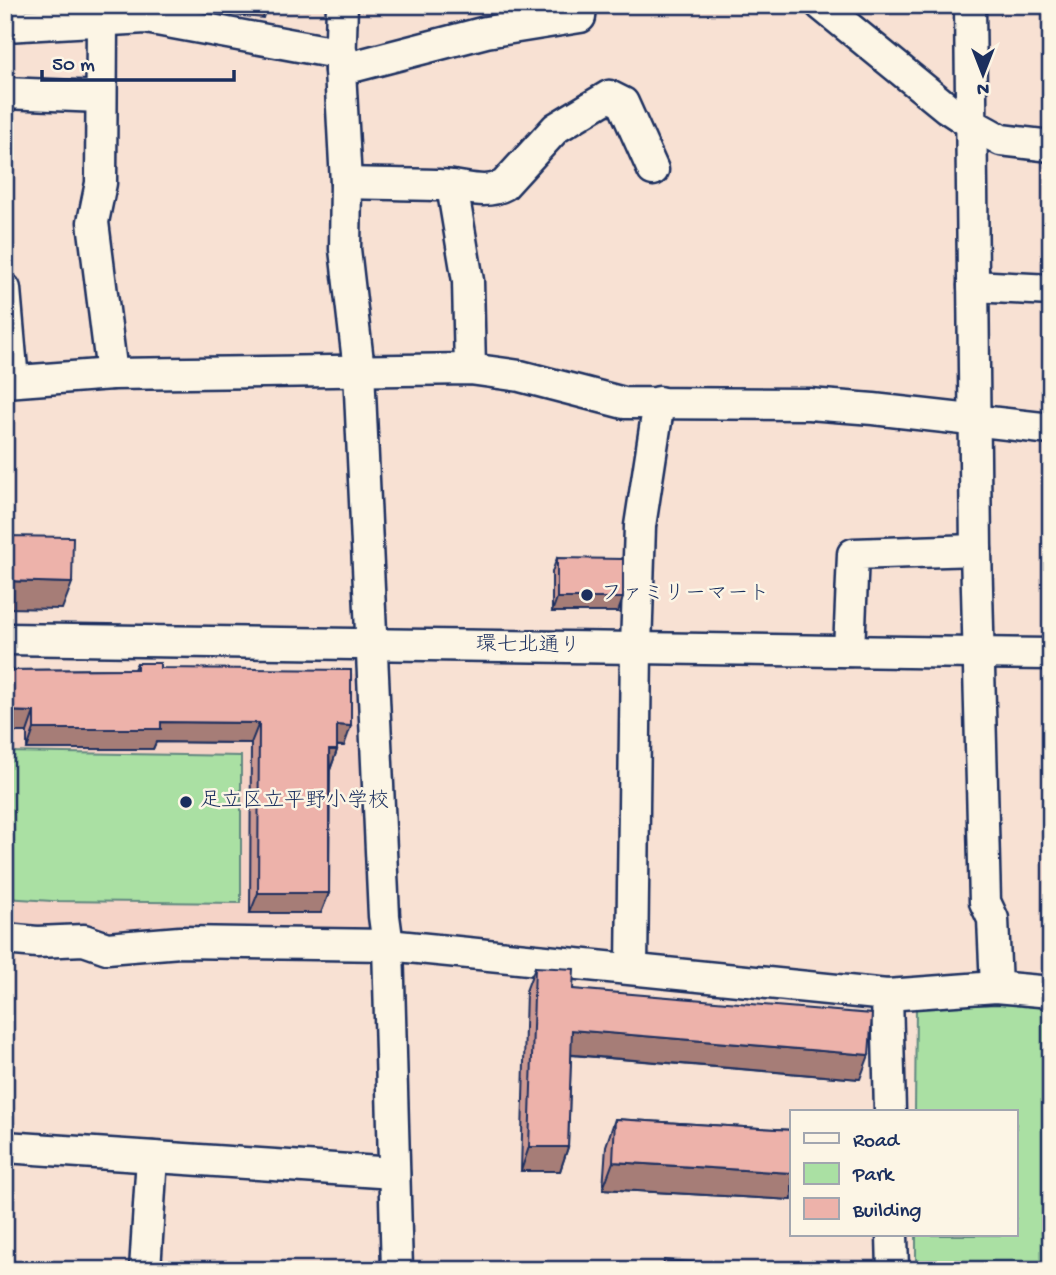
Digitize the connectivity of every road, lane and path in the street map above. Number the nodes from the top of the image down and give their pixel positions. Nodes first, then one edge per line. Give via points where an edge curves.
1 (342, 5) edge
2 (581, 5) edge
3 (821, 5) edge
4 (970, 5) edge
5 (102, 20) junction
6 (5, 26) edge
7 (341, 62) junction
8 (5, 93) edge
9 (100, 97) junction
10 (972, 124) junction
11 (1051, 146) edge
12 (653, 170) dead end
13 (346, 183) junction
14 (452, 186) junction
15 (973, 286) junction
16 (5, 289) edge
17 (1051, 290) edge
18 (470, 369) junction
19 (359, 370) junction
20 (111, 374) junction
21 (9, 382) edge
22 (659, 402) junction
23 (976, 421) junction
24 (1051, 429) edge
25 (976, 550) junction
26 (5, 639) edge
27 (372, 644) junction
28 (636, 648) junction
29 (849, 651) junction
30 (979, 653) junction
31 (1051, 654) edge
32 (5, 939) edge
33 (388, 944) junction
34 (632, 968) junction
35 (996, 987) junction
36 (1051, 992) edge
37 (887, 995) junction
38 (890, 1110) edge
39 (5, 1147) edge
40 (152, 1157) junction
41 (394, 1173) junction
42 (892, 1236) edge
43 (145, 1270) edge
44 (397, 1270) edge
45 (893, 1270) edge

1 - 7 street
2 - 7 street via 580,17
3 - 10 street
4 - 10 street
5 - 6 street
5 - 7 street via 146,18
5 - 9 street
7 - 13 street
8 - 9 street
9 - 20 street via 102,183 93,222
10 - 11 street via 1001,141
10 - 15 street
12 - 14 street via 623,103 609,96 556,128 504,185 480,190
13 - 14 street
13 - 19 street via 345,249
14 - 18 street via 468,281
15 - 17 street
15 - 23 street
16 - 21 street
18 - 19 street
18 - 22 street via 520,376 624,403
19 - 20 street
19 - 27 street
20 - 21 street
22 - 23 street via 809,404
22 - 28 street via 640,526
23 - 24 street
23 - 25 street
25 - 29 street via 853,554
25 - 30 street
26 - 27 street, 環七北通り
27 - 28 street, 環七北通り
27 - 33 street
28 - 29 street, 環七北通り
28 - 34 street
29 - 30 street, 環七北通り
30 - 31 street, 環七北通り
30 - 35 street via 985,902 993,919
32 - 33 street via 84,940 107,948 180,942
33 - 34 street
33 - 41 street
34 - 37 street
35 - 36 street
35 - 37 street
37 - 38 street
39 - 40 street
40 - 41 street
40 - 43 street
41 - 44 street
42 - 45 street

